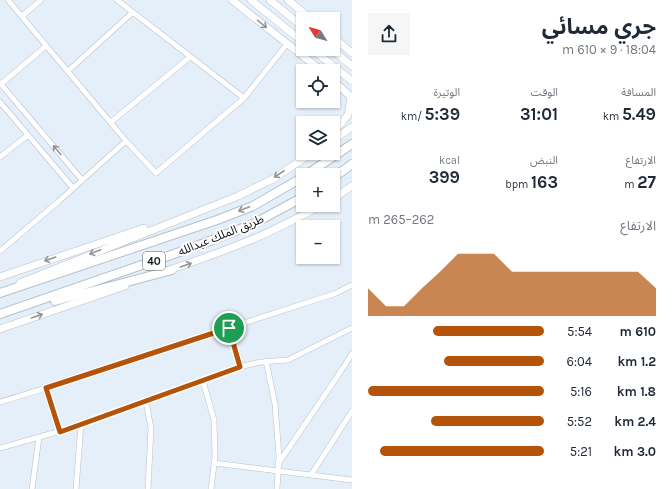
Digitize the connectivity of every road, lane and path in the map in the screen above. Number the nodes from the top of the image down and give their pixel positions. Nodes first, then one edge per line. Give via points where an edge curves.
1 (8, 0) edge
2 (40, 0) edge
3 (117, 0) edge
4 (232, 0) edge
5 (251, 0) edge
6 (270, 0) edge
7 (288, 0) edge
8 (132, 12) junction
9 (303, 12) edge
10 (22, 16) junction
11 (296, 21) edge
12 (296, 36) edge
13 (340, 43) edge
14 (287, 44) junction
15 (46, 46) junction
16 (352, 52) edge
17 (190, 56) junction
18 (321, 56) edge
19 (340, 56) edge
20 (313, 64) edge
21 (352, 66) edge
22 (68, 71) junction
23 (352, 81) edge
24 (0, 84) edge
25 (340, 87) edge
26 (244, 98) junction
27 (352, 98) edge
28 (0, 102) edge
29 (111, 122) junction
30 (340, 125) edge
31 (352, 127) edge
32 (28, 135) junction
33 (340, 135) edge
34 (126, 140) junction
35 (352, 144) edge
36 (0, 157) edge
37 (302, 160) edge
38 (352, 164) edge
39 (316, 168) edge
40 (340, 173) edge
41 (82, 180) junction
42 (296, 181) edge
43 (352, 186) edge
44 (73, 188) junction
45 (340, 194) edge
46 (296, 201) edge
47 (220, 203) junction
48 (309, 212) edge
49 (0, 251) edge
50 (172, 270) junction
51 (0, 276) edge
52 (352, 285) edge
53 (0, 292) edge
54 (0, 315) edge
55 (229, 328) junction
56 (352, 328) edge
57 (0, 329) edge
58 (352, 354) edge
59 (266, 361) junction
60 (240, 367) junction
61 (203, 381) junction
62 (46, 388) junction
63 (0, 402) edge
64 (146, 402) junction
65 (352, 411) edge
66 (81, 424) junction
67 (60, 432) junction
68 (39, 437) junction
69 (0, 448) edge
70 (214, 463) junction
71 (278, 464) junction
72 (278, 470) junction
73 (311, 475) junction
74 (352, 480) edge
75 (32, 489) edge
76 (76, 489) edge
77 (148, 489) edge
78 (211, 489) edge
79 (277, 489) edge

1 - 10 street
2 - 10 street
3 - 8 street
4 -> 14 main road
5 - 12 main road
6 - 11 main road
7 - 9 main road
8 - 17 street
8 - 22 street
10 - 15 street
13 - 16 main road
14 - 20 main road
14 - 26 street
15 - 22 street
15 - 24 street
17 - 26 street
17 - 29 street
18 - 23 main road
19 - 21 main road
22 - 29 street
41 -> 24 street
25 - 27 main road
26 - 34 street via 156,173
27 - 30 main road via 348,115
28 - 32 street
29 - 34 street
31 - 33 main road
32 - 36 street
32 - 44 street
34 - 41 street
35 - 39 highway
37 -> 47 main road via 273,179
38 - 40 highway
41 - 44 street
42 -> 53 highway, طريق الملك عبدالله / 40 via 253,206 217,220
43 - 45 main road
44 - 49 street
46 - 54 highway, طريق الملك عبدالله / 40 via 253,224 194,247
47 -> 51 main road
47 -> 53 main road
50 -> 48 main road via 254,239
50 - 54 highway
57 -> 50 main road
52 - 55 street via 334,294
55 - 60 street
55 - 62 street
56 - 59 street via 288,360
58 - 71 street
59 - 60 street
59 - 71 street via 275,404
60 - 61 street
61 - 64 street
61 - 70 street via 214,420
62 - 63 street
62 - 67 street
64 - 66 street
64 - 77 street via 151,428
65 - 73 street
66 - 67 street
66 - 76 street
67 - 68 street
68 - 69 street
68 - 75 street
70 - 72 street
70 - 78 street
71 - 72 street
72 - 73 street
72 - 79 street
73 - 74 street

